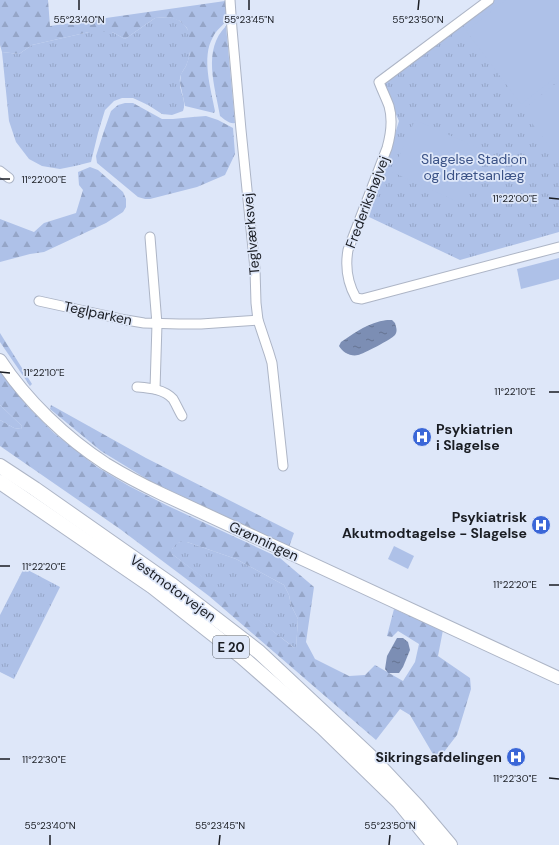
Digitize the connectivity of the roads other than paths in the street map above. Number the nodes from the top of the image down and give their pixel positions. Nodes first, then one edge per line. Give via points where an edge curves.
1 (230, 0) edge
2 (489, 0) edge
3 (0, 170) edge
4 (9, 178) dead end
5 (150, 238) dead end
6 (559, 247) edge
7 (39, 301) dead end
8 (258, 320) junction
9 (157, 324) junction
10 (0, 360) edge
11 (136, 387) dead end
12 (155, 389) junction
13 (182, 416) dead end
14 (0, 466) edge
15 (283, 466) dead end
16 (0, 482) edge
17 (559, 678) edge
18 (370, 756) junction
19 (434, 845) edge
20 (450, 845) edge
21 (460, 845) edge

1 - 8 street, Teglværksvej
2 - 6 street, Frederikshøjvej via 379,82 389,107 391,134 348,250 346,262 351,290 356,298 362,298
3 - 4 street
5 - 9 street
7 - 9 street, Teglparken via 126,320
8 - 9 street, Teglparken
8 - 15 street, Teglværksvej via 272,363
9 - 12 street
10 - 17 main road, Grønningen via 50,420 100,460 137,482
11 - 12 street
12 - 13 street via 166,393
14 - 18 highway, Vestmotorvejen / E 20 via 172,585 258,652
16 - 19 highway, Vestmotorvejen / E 20 via 153,587 242,657 322,728 399,802
18 - 20 highway, Vestmotorvejen / E 20
18 - 21 highway via 381,758

